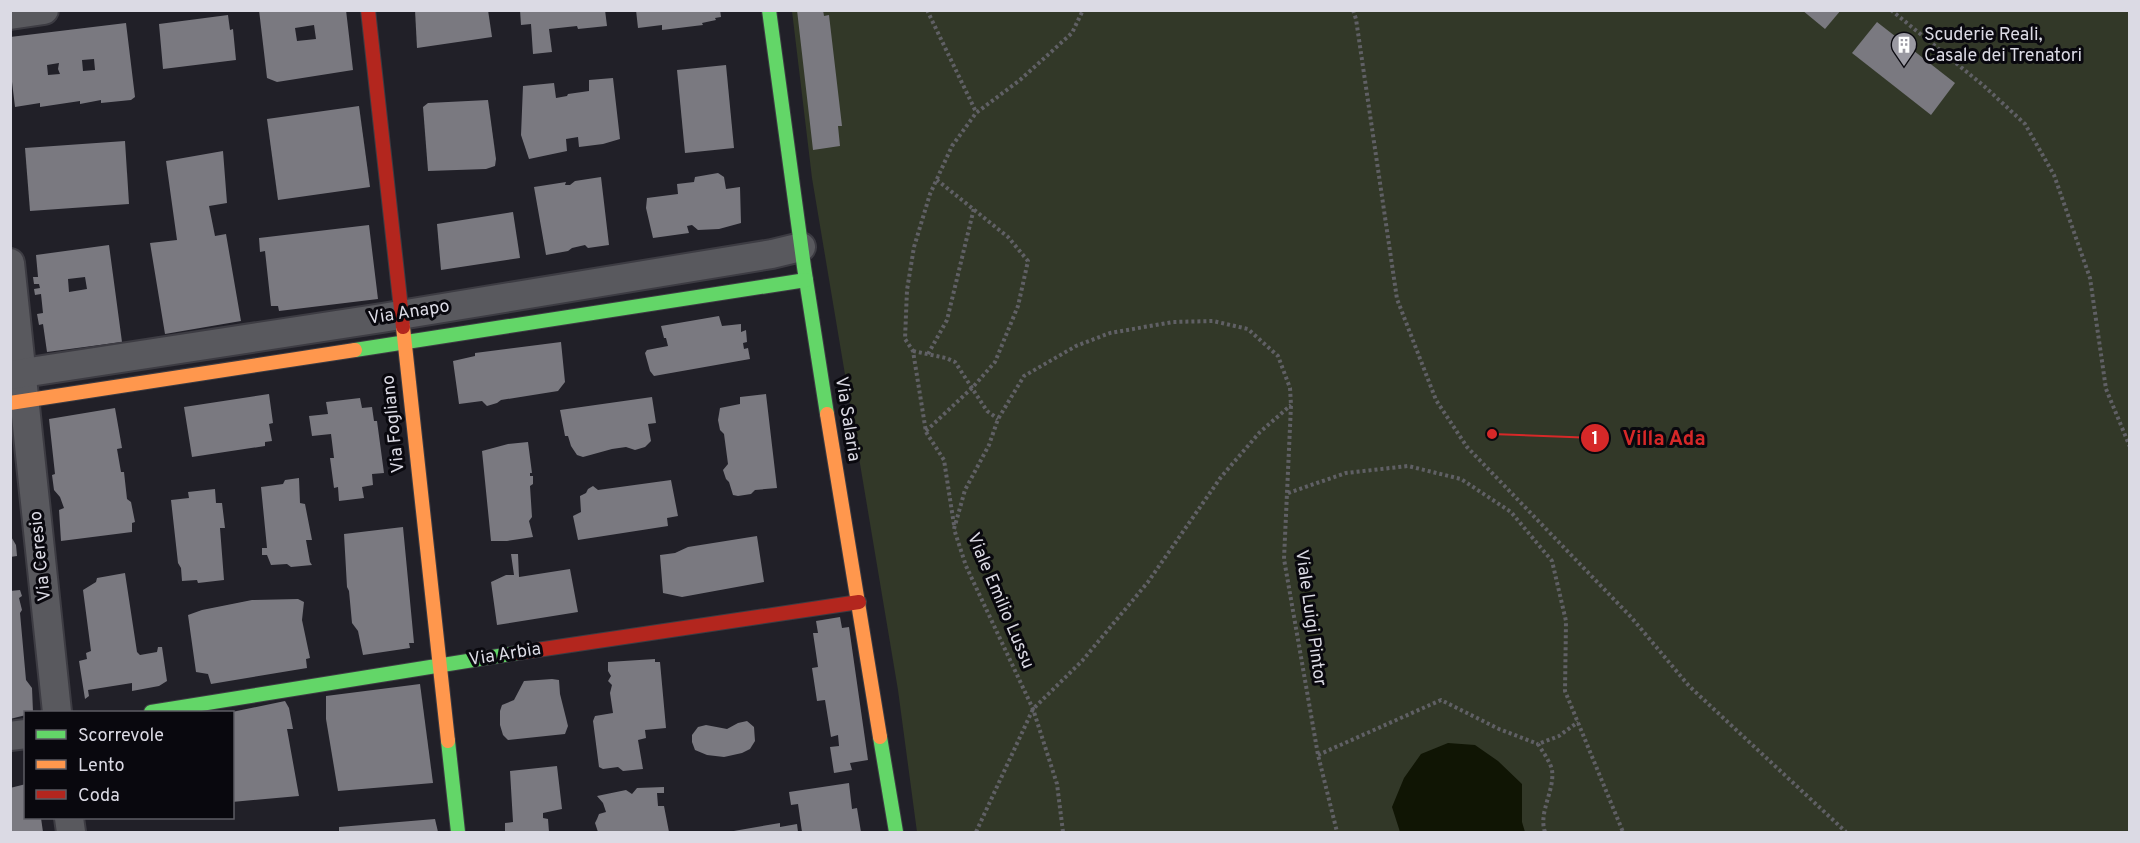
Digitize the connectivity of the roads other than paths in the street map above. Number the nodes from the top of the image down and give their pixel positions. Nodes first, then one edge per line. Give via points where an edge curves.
1 (44, 10) edge
2 (368, 10) edge
3 (769, 10) edge
4 (10, 15) edge
5 (801, 247) junction
6 (10, 263) edge
7 (806, 280) junction
8 (603, 282) junction
9 (607, 312) junction
10 (400, 315) junction
11 (404, 344) junction
12 (218, 358) junction
13 (17, 388) edge
14 (859, 602) junction
15 (439, 665) junction
16 (57, 711) edge
17 (156, 711) edge
18 (458, 832) edge
19 (896, 832) edge

1 - 4 street
2 - 10 street, Via Fogliano
3 - 5 street, Via Salaria
5 - 7 street, Via Salaria
5 - 8 street, Via Anapo
6 - 13 street, Via Ceresio
7 - 9 street, Via Anapo
7 - 14 street, Via Salaria
8 - 9 street
8 - 10 street, Via Anapo
9 - 11 street, Via Anapo
10 - 11 street, Via Fogliano
10 - 12 street, Via Anapo
11 - 12 street, Via Anapo
11 - 15 street, Via Fogliano
12 - 13 street, Via Anapo
13 - 16 street, Via Ceresio
14 - 15 street, Via Arbia
14 - 19 street, Via Salaria
15 - 17 street, Via Arbia
15 - 18 street, Via Fogliano

